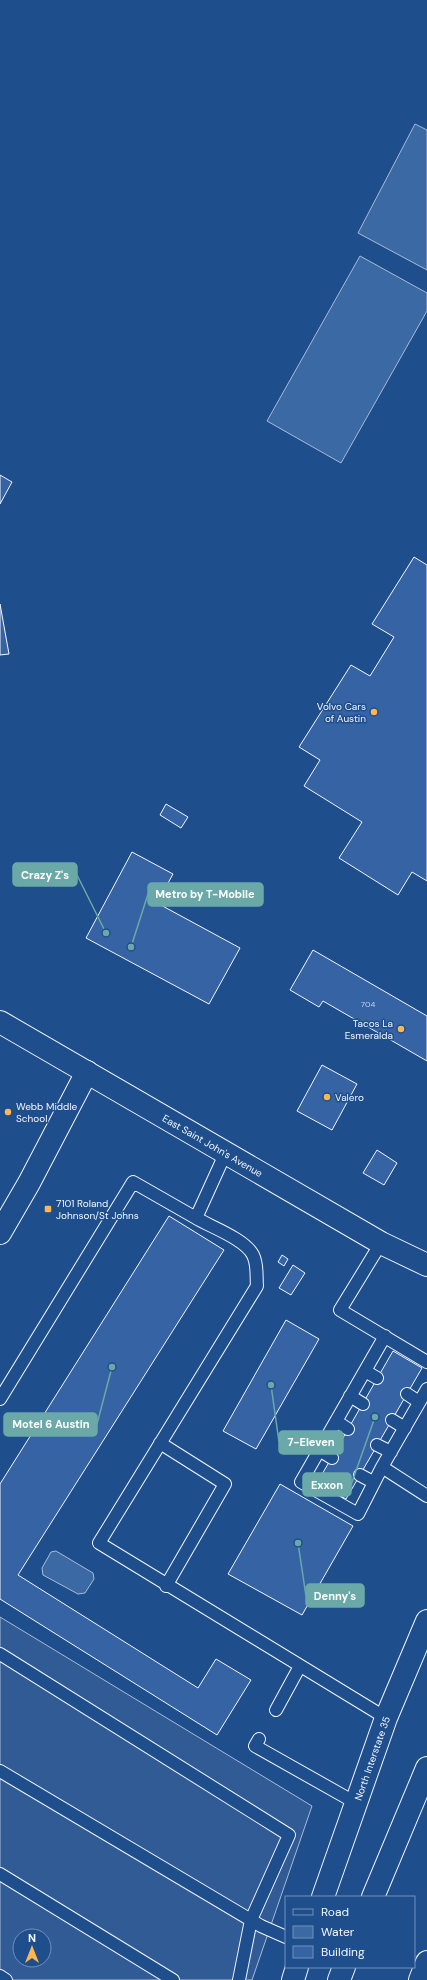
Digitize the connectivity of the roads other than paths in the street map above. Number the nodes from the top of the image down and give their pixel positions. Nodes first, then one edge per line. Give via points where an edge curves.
1 (0, 1022) edge
2 (87, 1072) junction
3 (226, 1152) junction
4 (196, 1218) junction
5 (0, 1233) edge
6 (381, 1243) junction
7 (427, 1265) edge
8 (385, 1336) junction
9 (427, 1362) edge
10 (365, 1371) junction
11 (378, 1378) dead end
12 (427, 1389) edge
13 (407, 1394) dead end
14 (350, 1396) junction
15 (0, 1399) edge
16 (419, 1402) junction
17 (363, 1404) dead end
18 (392, 1420) dead end
19 (336, 1422) junction
20 (405, 1428) junction
21 (348, 1429) dead end
22 (160, 1444) junction
23 (377, 1445) dead end
24 (319, 1450) junction
25 (391, 1452) junction
26 (332, 1458) dead end
27 (382, 1467) junction
28 (360, 1475) dead end
29 (374, 1482) junction
30 (427, 1496) edge
31 (166, 1586) junction
32 (427, 1622) edge
33 (0, 1654) edge
34 (300, 1666) junction
35 (276, 1710) dead end
36 (386, 1718) junction
37 (259, 1739) dead end
38 (427, 1768) edge
39 (0, 1771) edge
40 (356, 1803) junction
41 (0, 1874) edge
42 (322, 1896) edge
43 (373, 1896) edge
44 (251, 1920) junction
45 (285, 1937) edge
46 (427, 1962) edge
47 (297, 1968) edge
48 (344, 1968) edge
49 (0, 1976) edge
50 (6, 1980) edge
51 (173, 1980) edge
52 (239, 1980) edge
53 (293, 1980) edge
54 (340, 1980) edge
55 (420, 1980) edge

1 - 2 main road, East Saint John's Avenue
2 - 3 main road, East Saint John's Avenue
2 - 5 main road
3 - 4 lane
3 - 6 main road, East Saint John's Avenue
4 - 15 lane via 133,1182
4 - 22 lane via 241,1242 253,1254 257,1286
6 - 7 main road, East Saint John's Avenue
6 - 8 lane via 340,1310
8 - 9 lane
8 - 10 lane
10 - 11 lane
10 - 14 lane
12 - 16 lane
13 - 16 lane
14 - 17 lane
14 - 19 lane
16 - 20 lane
18 - 20 lane
19 - 21 lane
19 - 24 lane
20 - 25 lane
22 - 31 lane via 225,1484
22 - 31 lane via 99,1543
23 - 25 lane
24 - 26 lane
24 - 29 lane via 301,1482 358,1514
25 - 27 lane
27 - 29 lane
27 - 30 lane
28 - 29 lane
31 - 34 lane
32 - 36 main road, North Interstate 35
33 - 44 lane via 289,1835
34 - 35 lane
34 - 36 lane
36 - 40 main road, North Interstate 35
37 - 40 lane via 255,1746
38 - 43 main road
39 - 44 lane
40 - 42 main road, North Interstate 35
41 - 51 lane
44 - 45 lane
44 - 52 lane
46 - 55 main road
47 - 53 main road
48 - 54 main road
49 - 50 lane

